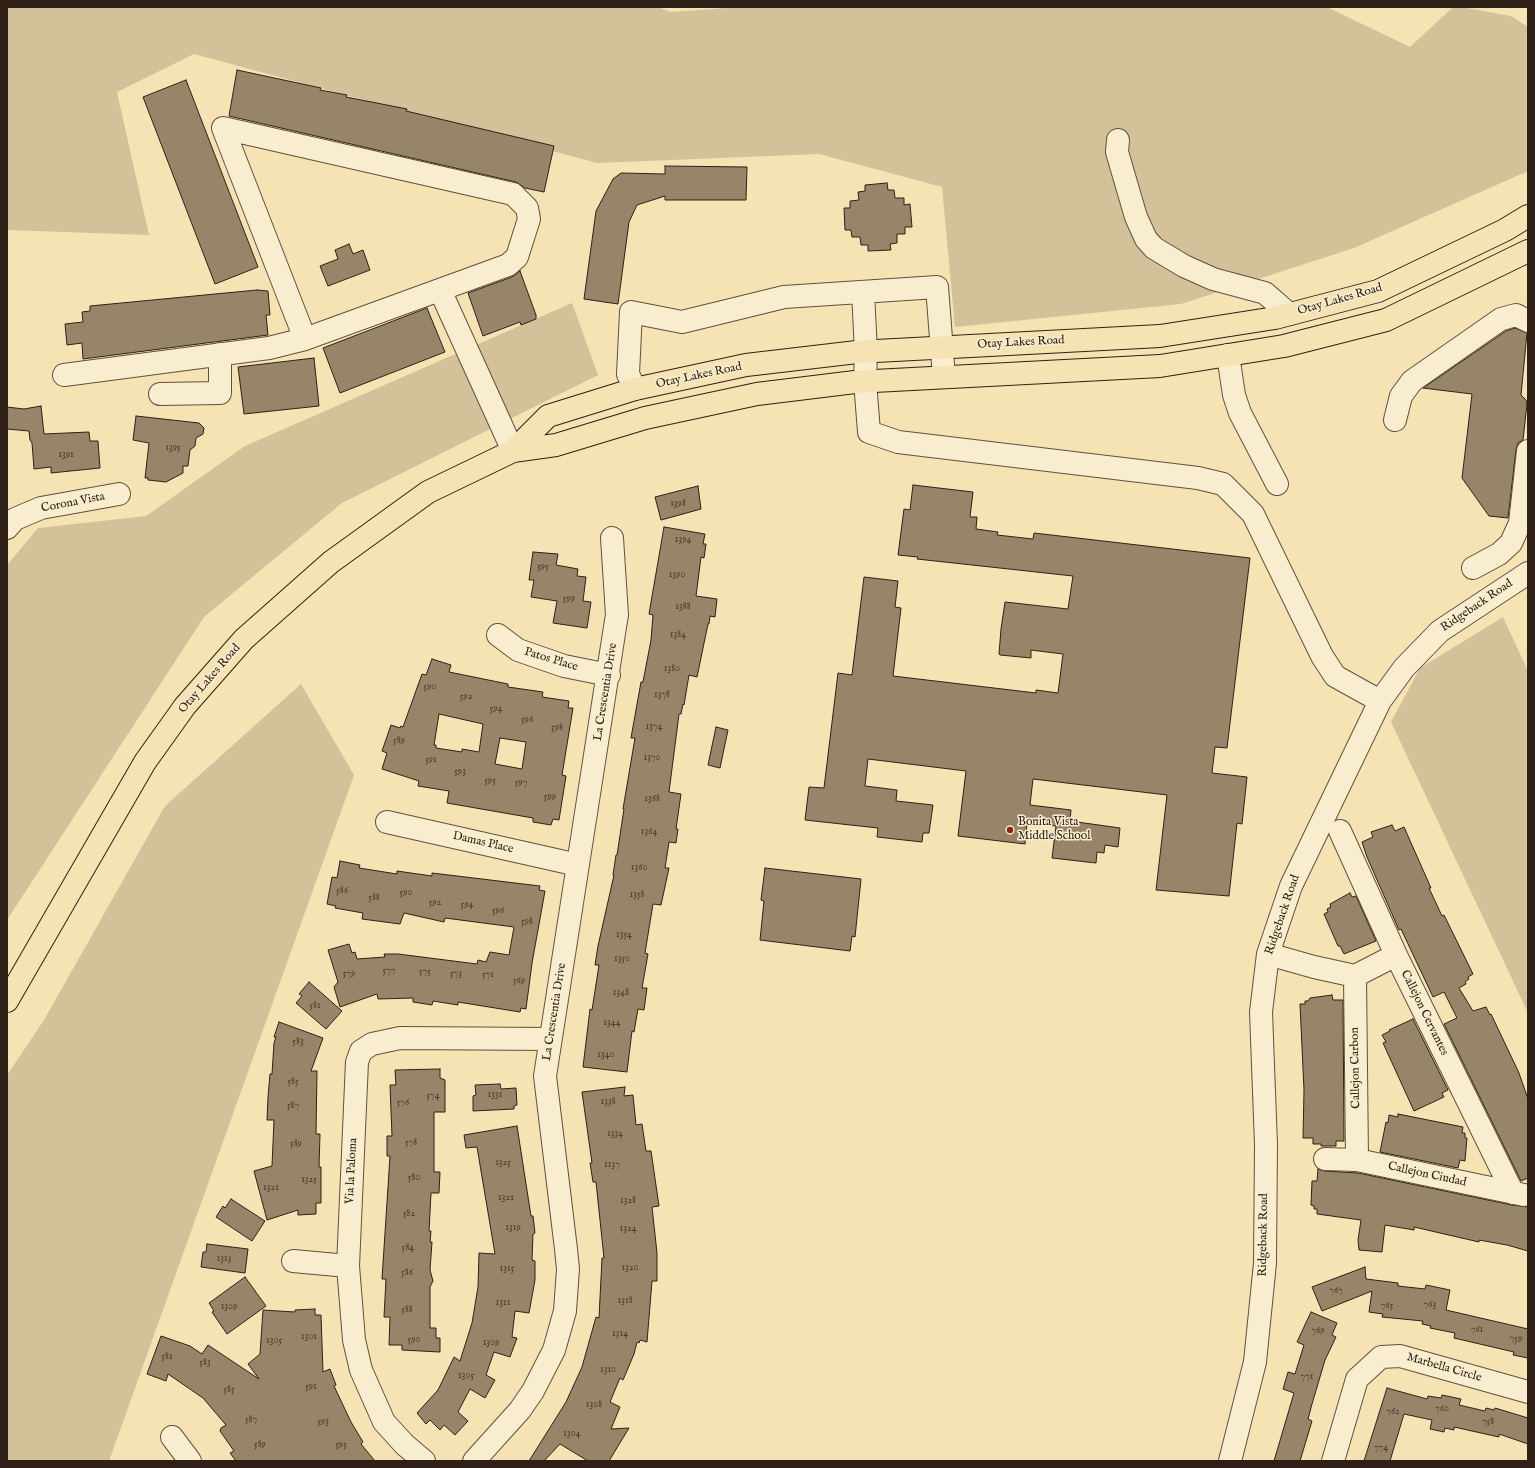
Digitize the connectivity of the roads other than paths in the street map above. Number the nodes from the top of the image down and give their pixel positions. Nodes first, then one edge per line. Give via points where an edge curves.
1 (1118, 140) dead end
2 (1528, 216) edge
3 (1528, 251) edge
4 (440, 290) junction
5 (862, 292) junction
6 (1289, 314) junction
7 (1528, 321) edge
8 (305, 339) junction
9 (941, 348) junction
10 (866, 352) junction
11 (220, 354) junction
12 (1228, 355) junction
13 (64, 375) dead end
14 (944, 377) junction
15 (865, 381) junction
16 (635, 389) junction
17 (160, 394) dead end
18 (1395, 420) dead end
19 (513, 451) junction
20 (1528, 451) edge
21 (1277, 484) dead end
22 (119, 494) dead end
23 (7, 528) edge
24 (612, 538) dead end
25 (1473, 568) dead end
26 (1528, 573) edge
27 (498, 635) dead end
28 (609, 675) junction
29 (1380, 700) junction
30 (387, 822) dead end
31 (1340, 832) dead end
32 (578, 865) junction
33 (1268, 954) junction
34 (1396, 955) junction
35 (1355, 976) junction
36 (7, 1002) edge
37 (550, 1039) junction
38 (1325, 1159) dead end
39 (1357, 1160) junction
40 (1520, 1195) edge
41 (293, 1261) dead end
42 (348, 1266) junction
43 (1528, 1392) edge
44 (172, 1437) dead end
45 (190, 1461) edge
46 (424, 1461) edge
47 (474, 1461) edge
48 (1230, 1461) edge
49 (1333, 1461) edge

1 - 6 street via 1117,152 1136,217 1146,239 1154,248 1213,279 1265,293
2 - 6 main road, Otay Lakes Road via 1505,230 1378,291
3 - 12 main road, Otay Lakes Road via 1386,320 1284,346
4 - 8 street
4 - 8 street via 508,264 517,257 529,219 527,208 513,194 223,128
4 - 19 street
5 - 9 street via 937,287
5 - 10 street
5 - 16 street via 784,297 682,322 631,312 628,374
6 - 9 main road, Otay Lakes Road via 1160,336
7 - 18 street via 1516,315 1501,319 1412,381 1401,396
8 - 11 street via 269,348
9 - 10 main road, Otay Lakes Road
9 - 14 street
10 - 15 street
10 - 16 main road, Otay Lakes Road via 746,365
11 - 13 street
11 - 17 street via 220,393
12 - 14 main road, Otay Lakes Road via 1160,366
12 - 21 street via 1234,395 1240,413
14 - 15 main road, Otay Lakes Road
15 - 19 main road, Otay Lakes Road via 758,394 645,418 556,445
15 - 29 street via 869,432 898,442 1198,478 1223,484 1254,514 1322,656 1335,676
16 - 19 main road, Otay Lakes Road via 548,416
19 - 36 main road, Otay Lakes Road via 428,492 331,562 244,639 186,706 145,762
20 - 25 street via 1520,523 1511,543 1499,554
22 - 23 street, Corona Vista via 41,508 15,519
24 - 28 street, La Crescentia Drive via 617,614
26 - 29 street, Ridgeback Road via 1440,630 1404,668
27 - 28 street, Patos Place via 518,650 564,666
28 - 32 street, La Crescentia Drive
29 - 33 street, Ridgeback Road via 1291,886
30 - 32 street, Damas Place
31 - 34 street, Callejon Cervantes
32 - 37 street, La Crescentia Drive
33 - 35 street
33 - 48 street, Ridgeback Road via 1260,1012 1266,1145 1265,1263 1255,1362
34 - 35 street
34 - 40 street, Callejon Cervantes
35 - 39 street, Callejon Carbon
37 - 42 street, Via la Paloma via 400,1038 372,1044 361,1051 357,1062
37 - 47 street, La Crescentia Drive via 545,1076 568,1269 564,1310 554,1350 533,1391 520,1410
38 - 39 street, Callejon Ciudad
39 - 40 street, Callejon Ciudad
41 - 42 street
42 - 46 street, Via la Paloma via 354,1340 361,1370 384,1422
43 - 49 street, Marbella Circle via 1400,1356 1381,1357 1357,1379
44 - 45 street

